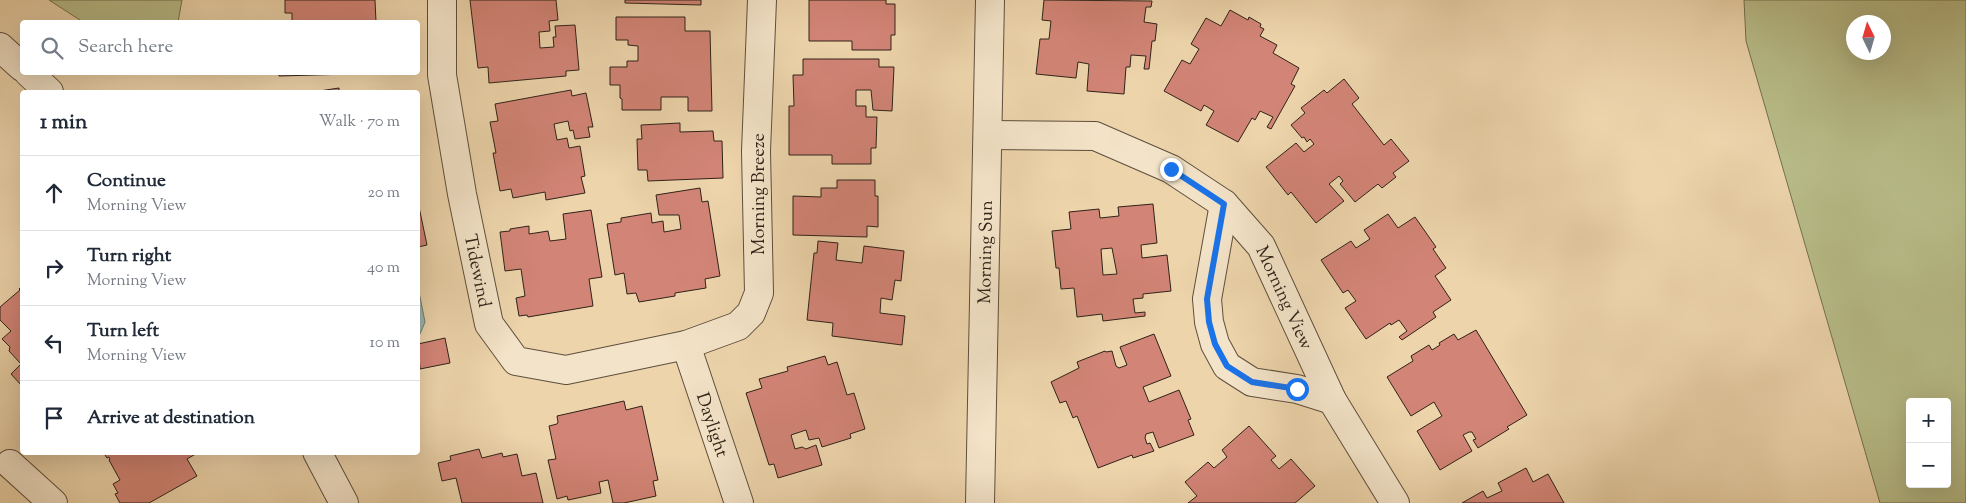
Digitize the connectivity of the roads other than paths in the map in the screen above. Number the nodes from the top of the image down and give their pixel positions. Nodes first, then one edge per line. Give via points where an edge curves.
1 (442, 0) edge
2 (762, 0) edge
3 (990, 0) edge
4 (0, 47) edge
5 (20, 65) edge
6 (31, 75) edge
7 (47, 90) edge
8 (988, 135) junction
9 (1224, 204) junction
10 (686, 345) junction
11 (1332, 400) junction
12 (319, 455) edge
13 (10, 464) dead end
14 (52, 503) edge
15 (344, 503) edge
16 (739, 503) edge
17 (980, 503) edge
18 (1395, 503) edge

1 - 10 street, Tidewind via 442,75 489,324 516,361 566,370
2 - 10 street, Morning Breeze via 756,151 759,293 751,313 738,326
3 - 8 street, Morning Sun
4 - 5 street
6 - 7 street
8 - 9 street, Morning View via 1095,136 1171,169
8 - 17 street, Morning Sun
9 - 11 street, Morning View via 1261,246
9 - 11 street via 1207,299 1215,344 1227,366 1252,382 1297,389
10 - 16 street, Daylight
11 - 18 street, Morning View
12 - 15 street
13 - 14 street

